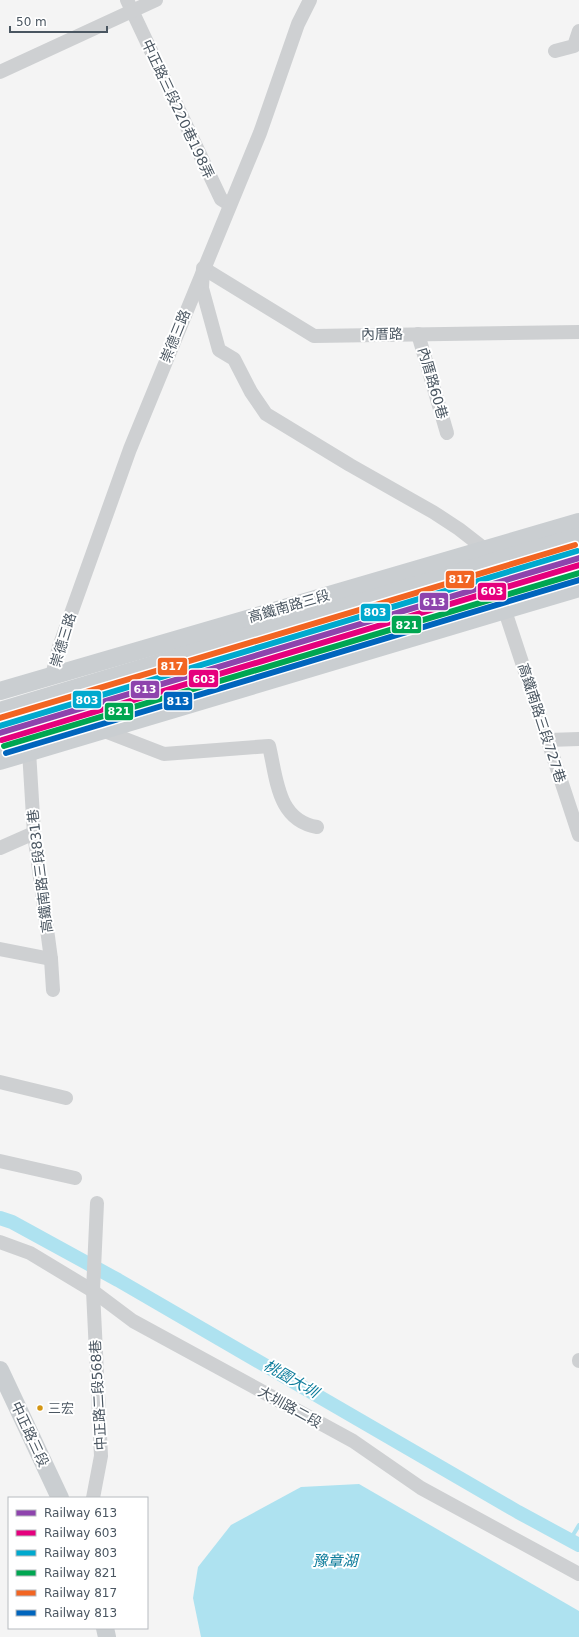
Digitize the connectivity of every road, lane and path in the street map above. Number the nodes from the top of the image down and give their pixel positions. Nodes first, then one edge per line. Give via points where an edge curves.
1 (156, 0) edge
2 (310, 0) edge
3 (130, 5) edge
4 (579, 31) edge
5 (555, 52) dead end
6 (0, 72) edge
7 (229, 204) junction
8 (203, 268) junction
9 (579, 332) edge
10 (418, 334) junction
11 (447, 433) dead end
12 (579, 522) edge
13 (579, 536) edge
14 (486, 550) junction
15 (579, 574) edge
16 (378, 580) junction
17 (579, 588) edge
18 (334, 609) junction
19 (505, 611) junction
20 (52, 676) junction
21 (0, 691) edge
22 (0, 711) edge
23 (102, 730) junction
24 (579, 739) edge
25 (548, 740) junction
26 (0, 743) edge
27 (29, 751) junction
28 (0, 761) edge
29 (317, 827) dead end
30 (34, 833) junction
31 (579, 835) edge
32 (0, 848) edge
33 (0, 949) edge
34 (51, 959) junction
35 (53, 990) dead end
36 (0, 1082) edge
37 (66, 1098) dead end
38 (0, 1161) edge
39 (75, 1178) dead end
40 (97, 1202) dead end
41 (0, 1242) edge
42 (93, 1291) junction
43 (0, 1370) edge
44 (60, 1497) edge
45 (93, 1497) edge
46 (579, 1574) edge

1 - 3 street
2 - 7 street, 崇德三路 via 298,24 260,133
3 - 6 street
3 - 7 street, 中正路三段220巷198弄 via 221,199
4 - 5 street via 574,46
7 - 8 street, 崇德三路
8 - 10 street, 內厝路 via 314,336
8 - 14 street via 202,288 219,350 234,359 266,414 433,512
8 - 20 street, 崇德三路 via 130,448 59,647
9 - 10 street, 內厝路
10 - 11 street, 內厝路60巷
12 - 14 main road, 高鐵南路三段
13 - 18 main road, 高鐵南路三段
14 - 16 main road, 高鐵南路三段
15 - 26 main road
16 - 18 main road
16 - 20 main road, 高鐵南路三段
17 - 19 main road
18 - 22 main road, 高鐵南路三段
19 - 23 main road
19 - 25 street, 高鐵南路三段727巷
20 - 21 main road, 高鐵南路三段
23 - 27 main road
23 - 29 street via 164,754 269,746 281,799 297,821
24 - 25 street
25 - 31 street, 高鐵南路三段727巷
27 - 28 main road
27 - 30 street, 高鐵南路三段831巷
30 - 32 street
30 - 34 street, 高鐵南路三段831巷
33 - 34 street
34 - 35 street, 高鐵南路三段831巷
36 - 37 street
38 - 39 street
40 - 42 street, 中正路二段568巷
41 - 42 street, 大圳路二段 via 30,1253
42 - 45 street, 中正路二段568巷 via 101,1456
42 - 46 street, 大圳路二段 via 133,1321 352,1441 421,1488
43 - 44 main road, 中正路三段

